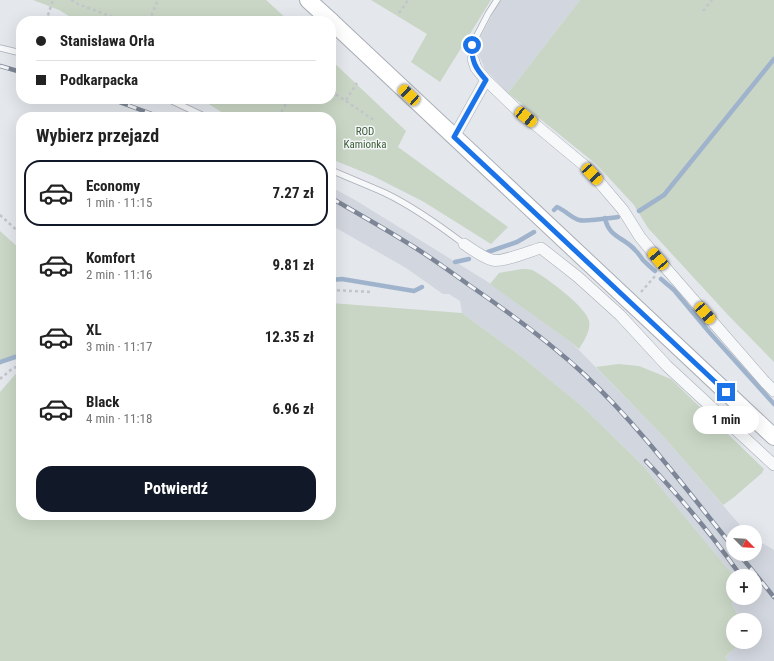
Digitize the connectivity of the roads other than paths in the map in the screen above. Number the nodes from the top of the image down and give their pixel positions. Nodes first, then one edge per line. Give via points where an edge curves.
1 (308, 0) edge
2 (497, 0) edge
3 (326, 16) edge
4 (336, 26) edge
5 (0, 48) edge
6 (16, 52) edge
7 (473, 59) joint
8 (486, 80) junction
9 (179, 104) edge
10 (195, 112) edge
11 (454, 137) junction
12 (336, 172) edge
13 (464, 244) joint
14 (774, 391) edge
15 (774, 437) edge
16 (774, 465) edge

1 - 3 main road
2 - 7 lane via 472,45
4 - 11 main road
5 - 6 lane
7 - 8 street via 476,68
8 - 11 street
8 - 14 street via 514,107 585,166 614,198 640,237 664,266
9 - 10 lane
11 - 15 main road
12 - 13 lane via 411,207
13 - 16 street via 493,261 541,248 620,315 667,366

